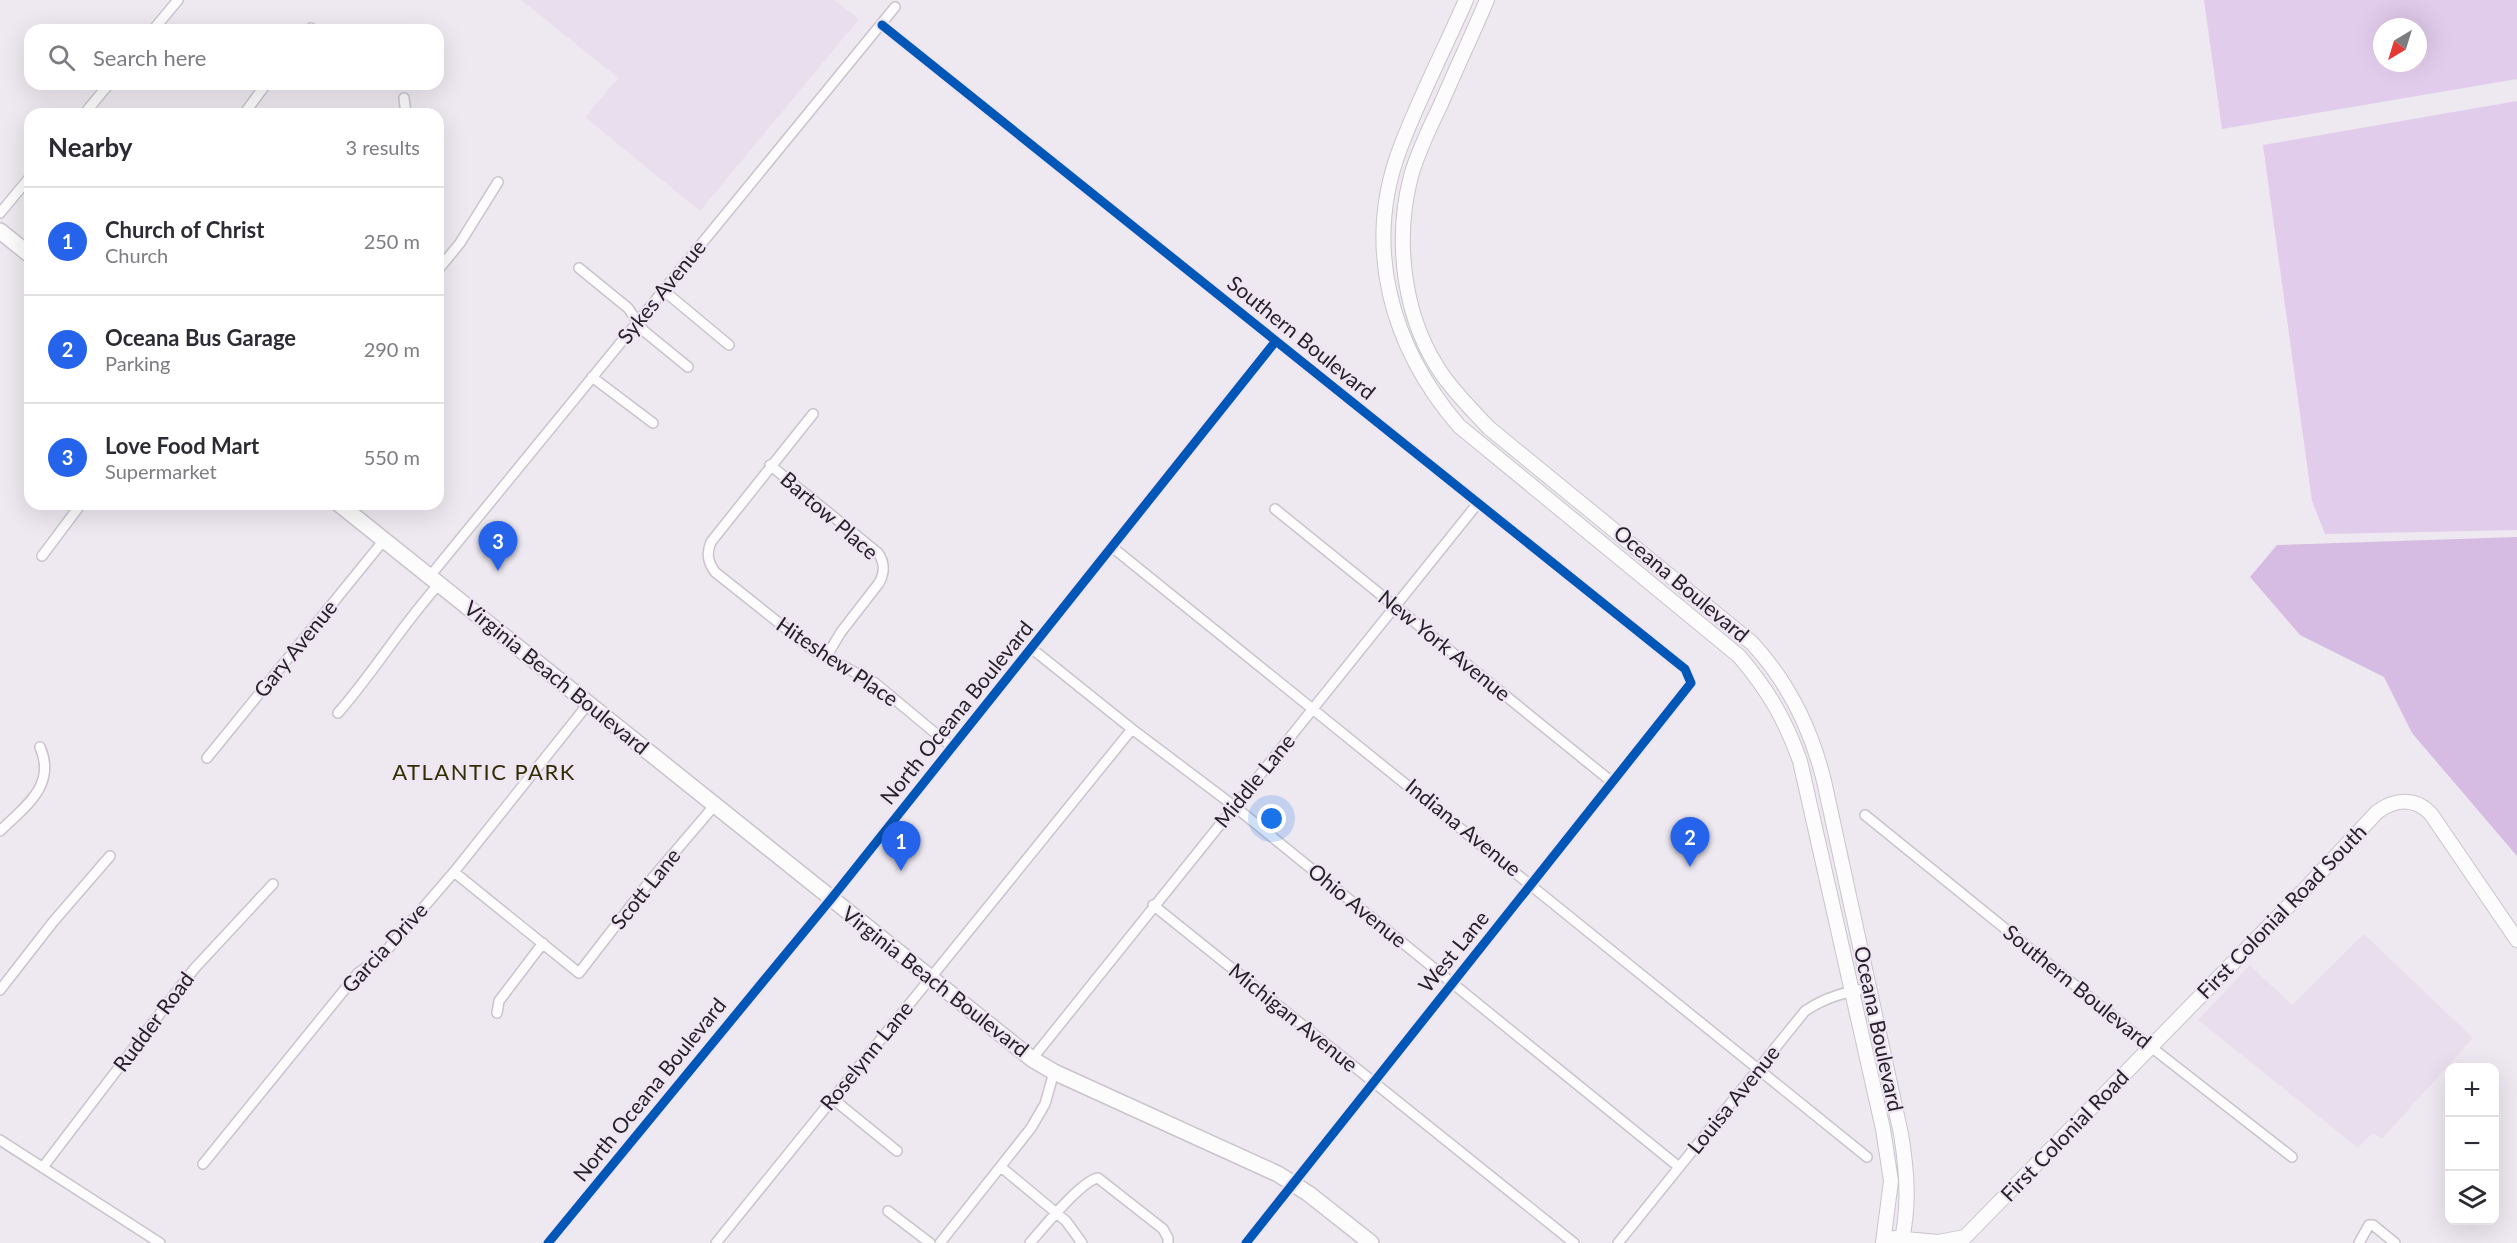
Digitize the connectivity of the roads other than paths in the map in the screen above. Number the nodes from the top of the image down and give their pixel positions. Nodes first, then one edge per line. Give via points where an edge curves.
1 (178, 0) edge
2 (1466, 0) edge
3 (1487, 0) edge
4 (894, 8) dead end
5 (158, 24) edge
6 (882, 25) junction
7 (104, 90) edge
8 (262, 90) edge
9 (404, 98) dead end
10 (89, 108) edge
11 (248, 108) edge
12 (405, 108) edge
13 (498, 182) dead end
14 (24, 184) edge
15 (0, 213) edge
16 (0, 231) edge
17 (24, 250) edge
18 (444, 263) edge
19 (579, 268) dead end
20 (1404, 272) junction
21 (1386, 273) junction
22 (663, 290) junction
23 (637, 322) junction
24 (1275, 342) junction
25 (729, 345) dead end
26 (688, 367) dead end
27 (592, 377) junction
28 (813, 414) dead end
29 (653, 423) dead end
30 (770, 465) junction
31 (1478, 503) junction
32 (1275, 509) dead end
33 (76, 510) edge
34 (346, 510) edge
35 (384, 540) junction
36 (1112, 547) junction
37 (42, 556) dead end
38 (435, 580) junction
39 (1394, 606) junction
40 (1031, 648) junction
41 (826, 657) junction
42 (1691, 683) joint
43 (588, 704) junction
44 (1314, 708) junction
45 (338, 713) dead end
46 (1132, 729) junction
47 (40, 747) dead end
48 (952, 747) junction
49 (207, 758) dead end
50 (1612, 782) junction
51 (714, 806) junction
52 (1234, 806) junction
53 (1864, 815) dead end
54 (0, 831) edge
55 (110, 856) dead end
56 (454, 872) junction
57 (273, 884) dead end
58 (1531, 884) junction
59 (831, 899) junction
60 (1153, 905) junction
61 (2517, 940) edge
62 (543, 943) junction
63 (930, 979) junction
64 (1452, 983) junction
65 (1870, 988) junction
66 (0, 990) edge
67 (1850, 991) junction
68 (497, 1013) dead end
69 (2164, 1034) joint
70 (2151, 1047) junction
71 (1032, 1059) junction
72 (1759, 1069) junction
73 (1054, 1072) junction
74 (1373, 1083) junction
75 (832, 1099) junction
76 (0, 1140) edge
77 (897, 1151) dead end
78 (1867, 1157) dead end
79 (2292, 1157) dead end
80 (203, 1164) dead end
81 (43, 1167) junction
82 (1002, 1167) junction
83 (1679, 1167) junction
84 (1294, 1184) junction
85 (888, 1211) dead end
86 (1057, 1212) junction
87 (1884, 1240) edge
88 (1902, 1241) edge
89 (160, 1243) edge
90 (549, 1243) edge
91 (716, 1243) edge
92 (930, 1243) edge
93 (940, 1243) edge
94 (1030, 1243) edge
95 (1082, 1243) edge
96 (1168, 1243) edge
97 (1246, 1243) edge
98 (1371, 1243) edge
99 (1574, 1243) edge
100 (1618, 1243) edge
101 (2359, 1243) edge
102 (2395, 1243) edge

1 - 5 street
2 - 21 main road, Oceana Boulevard via 1401,146 1389,188 1384,232
3 - 20 main road, Oceana Boulevard via 1419,152 1404,219
4 - 6 street, Sykes Avenue
6 - 22 street, Sykes Avenue
6 - 24 street, Southern Boulevard
7 - 10 street
8 - 11 street
9 - 12 street
13 - 18 street
14 - 15 street
16 - 17 main road
19 - 23 street via 628,308
20 - 21 main road
20 - 65 main road, Oceana Boulevard via 1427,346 1442,375 1465,403 1489,428 1732,625 1771,663 1790,691 1818,753
21 - 67 main road, Oceana Boulevard via 1392,307 1412,358 1459,426 1720,639 1739,656 1772,698 1800,761
22 - 23 street, Sykes Avenue
22 - 25 street
23 - 26 street via 651,339
23 - 27 street, Sykes Avenue
24 - 31 street, Southern Boulevard
24 - 36 street, North Oceana Boulevard
27 - 29 street
27 - 38 street, Sykes Avenue
28 - 30 street
30 - 41 street, Bartow Place via 878,553 883,563 879,583
30 - 41 street, Hiteshew Place via 711,542 710,564 715,572
31 - 39 street, Middle Lane
31 - 42 street, Southern Boulevard via 1685,669
32 - 39 street, New York Avenue
33 - 37 street
34 - 35 main road, Virginia Beach Boulevard
35 - 38 main road, Virginia Beach Boulevard
35 - 49 street, Gary Avenue
36 - 40 street, North Oceana Boulevard
36 - 44 street, Indiana Avenue
38 - 43 main road, Virginia Beach Boulevard
38 - 45 street, Sykes Avenue
39 - 44 street, Middle Lane
39 - 50 street, New York Avenue
40 - 46 street, Ohio Avenue
40 - 48 street, North Oceana Boulevard
41 - 48 street, Hiteshew Place via 875,683
42 - 50 street, West Lane
43 - 51 main road, Virginia Beach Boulevard
43 - 56 street, Garcia Drive
44 - 52 street, Middle Lane
44 - 58 street, Indiana Avenue
46 - 52 street, Ohio Avenue
46 - 63 street, Roselynn Lane
47 - 54 street via 45,765 43,781 26,807
48 - 59 street, North Oceana Boulevard
50 - 58 street, West Lane
51 - 59 main road, Virginia Beach Boulevard
51 - 62 street, Scott Lane via 579,973
52 - 60 street, Middle Lane
52 - 64 street, Ohio Avenue
53 - 70 street, Southern Boulevard
55 - 66 street
56 - 62 street
56 - 80 street, Garcia Drive via 380,958 358,973
57 - 81 street, Rudder Road via 194,969
58 - 64 street, West Lane
58 - 72 street, Indiana Avenue
59 - 63 main road, Virginia Beach Boulevard
59 - 90 street, North Oceana Boulevard
60 - 71 street, Middle Lane
60 - 74 street, Michigan Avenue
61 - 69 main road, First Colonial Road South via 2431,814 2420,805 2405,801 2386,805
62 - 68 street via 499,1001
63 - 71 main road, Virginia Beach Boulevard
63 - 75 street, Roselynn Lane
64 - 74 street, West Lane
64 - 83 street, Ohio Avenue
65 - 67 street, Louisa Avenue
65 - 88 main road, Oceana Boulevard via 1905,1162
67 - 72 street, Louisa Avenue via 1824,999 1805,1011
67 - 87 main road, Oceana Boulevard via 1888,1156 1891,1181
69 - 70 main road, First Colonial Road
70 - 79 street, Southern Boulevard
70 - 88 main road, First Colonial Road via 1965,1237 1938,1242
71 - 73 main road, Virginia Beach Boulevard
72 - 78 street, Indiana Avenue
72 - 83 street, Louisa Avenue
73 - 82 street via 1040,1114
73 - 84 main road, Virginia Beach Boulevard via 1224,1148
74 - 84 street, West Lane
74 - 99 street, Michigan Avenue
75 - 77 street
75 - 91 street, Roselynn Lane
76 - 81 street
81 - 89 street
82 - 86 street
82 - 93 street
83 - 100 street, Louisa Avenue
84 - 97 street, West Lane
84 - 98 main road, Virginia Beach Boulevard
85 - 92 street
86 - 94 street
86 - 95 street
86 - 96 street via 1098,1178 1163,1229
87 - 88 main road
101 - 102 street via 2369,1225

